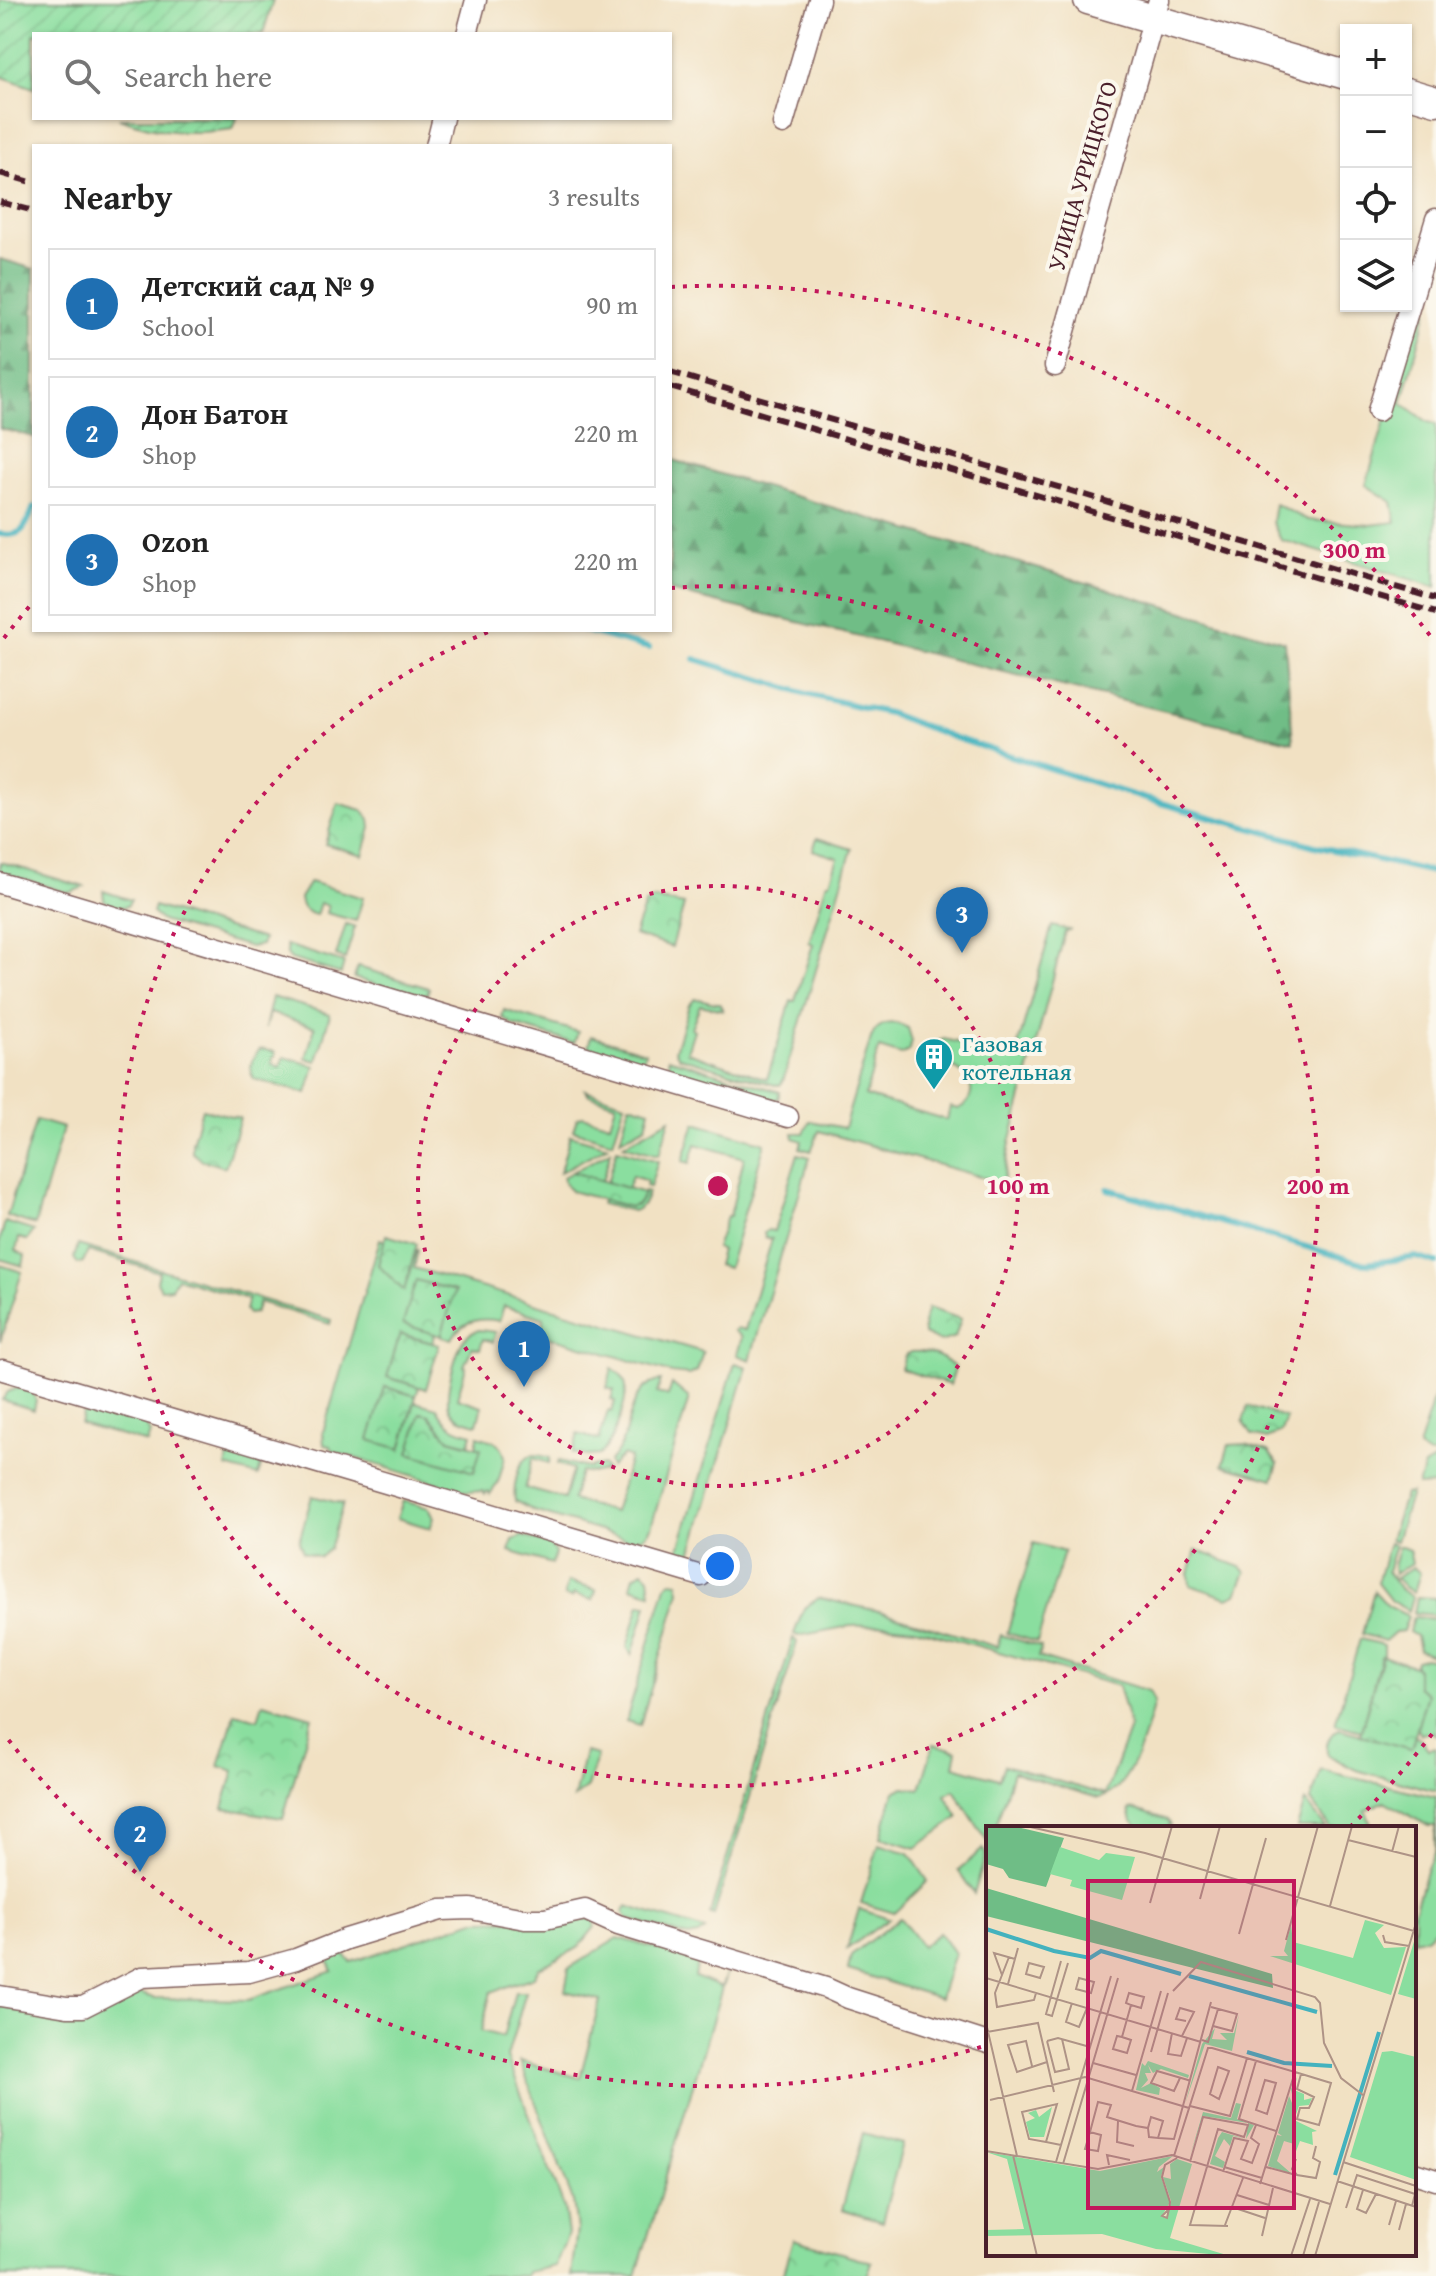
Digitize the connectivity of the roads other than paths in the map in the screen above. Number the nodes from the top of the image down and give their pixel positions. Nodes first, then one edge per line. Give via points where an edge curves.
1 (476, 0) edge
2 (819, 0) edge
3 (1088, 0) edge
4 (1156, 10) edge
5 (468, 32) edge
6 (1340, 73) edge
7 (1412, 94) edge
8 (1436, 101) edge
9 (442, 120) edge
10 (783, 124) dead end
11 (436, 144) edge
12 (1436, 219) edge
13 (1055, 366) dead end
14 (1378, 411) dead end
15 (0, 883) edge
16 (788, 1117) dead end
17 (3, 1370) dead end
18 (701, 1576) dead end
19 (0, 1996) edge
20 (986, 2042) edge
21 (1416, 2174) edge
22 (1436, 2180) edge

1 - 5 street
2 - 10 street
3 - 4 street
4 - 6 street
4 - 13 street, УЛИЦА УРИЦКОГО
7 - 8 street
9 - 11 street
12 - 14 street
15 - 16 street
17 - 18 street
19 - 20 street via 83,2007 142,1977 249,1972 441,1910 545,1919 585,1910
21 - 22 street

